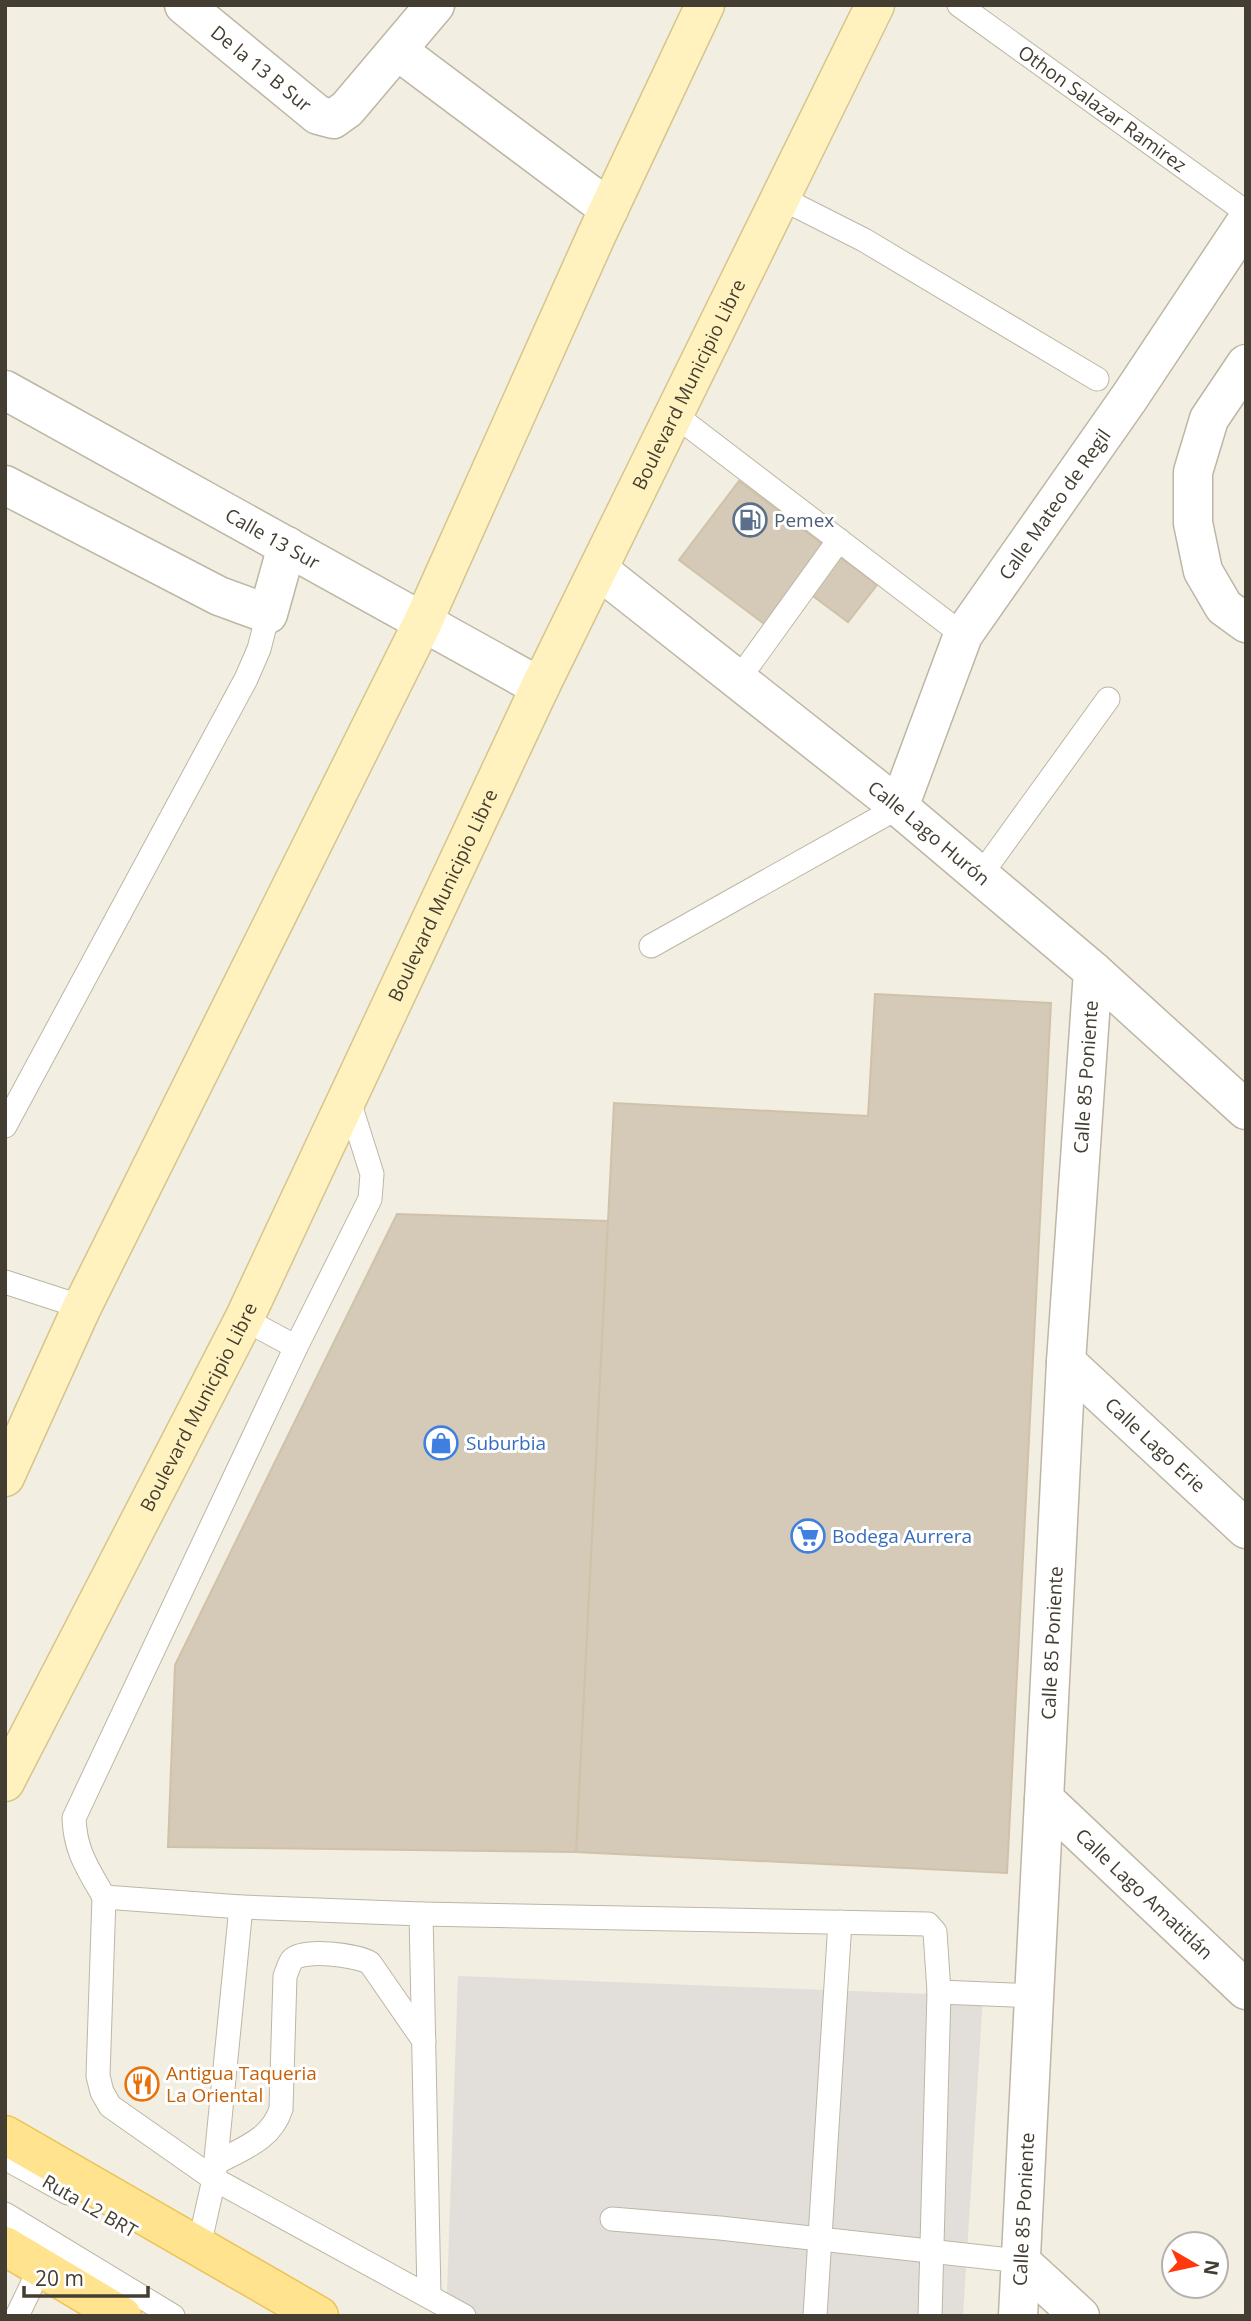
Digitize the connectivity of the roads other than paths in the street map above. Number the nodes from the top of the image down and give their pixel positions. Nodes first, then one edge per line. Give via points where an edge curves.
1 (184, 5) edge
2 (435, 5) edge
3 (705, 5) edge
4 (875, 5) edge
5 (959, 5) edge
6 (397, 51) junction
7 (781, 198) junction
8 (609, 209) junction
9 (1246, 212) edge
10 (1246, 222) edge
11 (1246, 364) edge
12 (1097, 379) dead end
13 (5, 390) edge
14 (675, 415) junction
15 (5, 485) edge
16 (839, 540) junction
17 (287, 546) junction
18 (599, 570) junction
19 (268, 614) junction
20 (422, 622) junction
21 (1246, 623) edge
22 (963, 635) junction
23 (738, 680) junction
24 (540, 687) junction
25 (1108, 699) dead end
26 (899, 807) junction
27 (980, 876) junction
28 (651, 946) dead end
29 (1093, 971) junction
30 (348, 1098) junction
31 (1246, 1110) edge
32 (5, 1126) edge
33 (5, 1282) edge
34 (82, 1307) junction
35 (244, 1319) junction
36 (296, 1348) junction
37 (1066, 1362) junction
38 (5, 1477) edge
39 (1246, 1529) edge
40 (5, 1782) edge
41 (1044, 1799) junction
42 (104, 1897) junction
43 (241, 1907) junction
44 (421, 1913) junction
45 (840, 1922) junction
46 (1246, 1990) edge
47 (939, 1992) junction
48 (1034, 1996) junction
49 (424, 2041) junction
50 (5, 2111) edge
51 (5, 2135) edge
52 (5, 2158) edge
53 (215, 2171) junction
54 (90, 2185) junction
55 (5, 2214) edge
56 (612, 2219) dead end
57 (820, 2241) junction
58 (5, 2246) edge
59 (199, 2246) junction
60 (931, 2251) junction
61 (1020, 2261) junction
62 (41, 2266) junction
63 (429, 2295) junction
64 (17, 2316) edge
65 (122, 2316) edge
66 (173, 2316) edge
67 (284, 2316) edge
68 (319, 2316) edge
69 (464, 2316) edge
70 (816, 2316) edge
71 (930, 2316) edge
72 (1018, 2316) edge
73 (1080, 2316) edge

1 - 6 street, De la 13 B Sur via 318,115 333,119
2 - 6 street
3 - 8 main road
4 - 7 main road, Boulevard Municipio Libre
5 - 9 lane, Othon Salazar Ramirez
6 - 8 street
7 - 12 lane via 863,240
7 - 14 main road, Boulevard Municipio Libre
8 - 20 main road
10 - 22 street, Calle Mateo de Regil
11 - 21 street via 1209,419 1193,472 1193,523 1203,571 1224,607
13 - 17 street, Calle 13 Sur
14 - 16 lane
14 - 18 main road, Boulevard Municipio Libre
15 - 19 street via 219,596
16 - 22 lane
16 - 23 lane
17 - 19 street
17 - 20 street, Calle 13 Sur
18 - 23 street, Calle Lago Hurón
18 - 24 main road, Boulevard Municipio Libre
19 - 32 lane via 246,680
20 - 24 street, Calle 13 Sur
20 - 34 main road
22 - 26 street, Calle Mateo de Regil
23 - 26 street, Calle Lago Hurón
24 - 30 main road, Boulevard Municipio Libre
25 - 27 lane
26 - 27 street, Calle Lago Hurón
26 - 28 lane
27 - 29 street, Calle Lago Hurón
29 - 31 street, Calle Lago Hurón
29 - 37 street, Calle 85 Poniente
30 - 35 main road, Boulevard Municipio Libre
30 - 36 lane via 372,1174 370,1199
33 - 34 lane
34 - 38 main road
35 - 36 lane
35 - 40 main road, Boulevard Municipio Libre
36 - 42 lane via 74,1818 81,1857
37 - 39 street, Calle Lago Erie
37 - 41 street, Calle 85 Poniente
41 - 46 street, Calle Lago Amatitlán
41 - 48 street, Calle 85 Poniente
42 - 43 lane
42 - 53 lane via 98,2076 102,2092 110,2106
43 - 44 lane
43 - 53 lane
44 - 45 lane
44 - 49 lane
45 - 47 lane via 933,1927
45 - 57 lane
47 - 48 lane
47 - 60 lane
48 - 61 street, Calle 85 Poniente
49 - 53 lane via 370,1963 361,1957 305,1953 292,1960 285,1976 281,2109 276,2124
49 - 63 lane
50 - 54 main road
51 - 54 main road
52 - 67 lane, Ruta L2 BRT
53 - 59 lane
53 - 63 lane
54 - 59 main road
55 - 66 lane
56 - 57 lane
57 - 60 lane
57 - 70 lane
58 - 62 main road
59 - 68 main road
60 - 61 lane
60 - 71 lane
61 - 72 street, Calle 85 Poniente
61 - 73 street
62 - 64 lane
62 - 65 main road
63 - 69 lane

